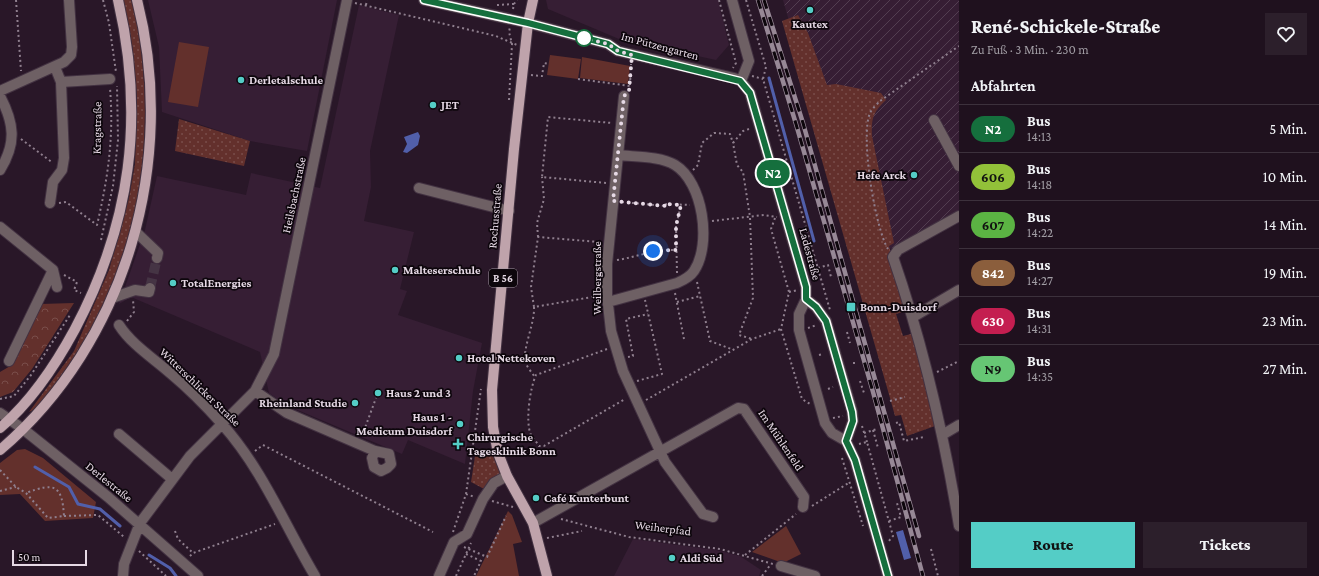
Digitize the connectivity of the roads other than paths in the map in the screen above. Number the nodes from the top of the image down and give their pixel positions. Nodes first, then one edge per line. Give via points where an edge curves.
1 (69, 0) edge
2 (118, 0) edge
3 (137, 0) edge
4 (424, 0) edge
5 (534, 0) edge
6 (732, 0) edge
7 (347, 1) edge
8 (528, 23) junction
9 (55, 67) junction
10 (114, 81) road end
11 (740, 81) junction
12 (61, 82) junction
13 (0, 91) edge
14 (0, 96) edge
15 (624, 96) road end
16 (934, 120) dead end
17 (618, 155) junction
18 (959, 166) edge
19 (0, 170) edge
20 (419, 188) dead end
21 (50, 203) road end
22 (509, 211) junction
23 (959, 216) edge
24 (0, 227) edge
25 (136, 232) junction
26 (157, 258) tunnel mouth
27 (53, 270) junction
28 (57, 287) dead end
29 (150, 288) dead end
30 (959, 290) edge
31 (112, 298) junction
32 (608, 298) junction
33 (806, 299) junction
34 (913, 317) junction
35 (119, 325) road end
36 (9, 361) dead end
37 (255, 391) junction
38 (0, 413) edge
39 (10, 419) junction
40 (221, 424) junction
41 (959, 425) edge
42 (0, 428) edge
43 (23, 429) junction
44 (119, 434) dead end
45 (942, 435) junction
46 (846, 441) junction
47 (0, 450) edge
48 (374, 451) dead end
49 (660, 452) junction
50 (507, 476) junction
51 (172, 480) junction
52 (803, 507) road end
53 (713, 517) dead end
54 (140, 523) junction
55 (533, 523) junction
56 (959, 526) edge
57 (776, 564) road end
58 (124, 576) edge
59 (198, 576) edge
60 (315, 576) edge
61 (439, 576) edge
62 (547, 576) edge
63 (815, 576) edge
64 (888, 576) edge

1 - 9 street via 71,55
2 - 39 main road via 127,49 132,111 129,164 115,233 98,281 60,356
3 - 25 main road via 146,42 151,112 148,166
4 - 8 street, Im Pützengarten
5 - 8 main road, Rochusstraße / B 56
6 - 11 street via 749,61
7 - 37 street, Heilsbachstraße via 278,342
8 - 11 street, Im Pützengarten via 608,44 618,51 632,55
8 - 22 main road, Rochusstraße / B 56
9 - 12 street
9 - 13 street
10 - 12 street
11 - 33 street, Ladestraße via 750,93 806,287
12 - 21 street via 64,158 62,170 53,182
14 - 19 street via 12,124 9,149
15 - 17 street, Weilbergstraße
16 - 18 street
17 - 32 street, Weilbergstraße via 609,243
17 - 32 street via 658,160 674,165 688,175 699,205 704,241 701,257 687,279 643,292
20 - 22 street
22 - 50 main road, Rochusstraße / B 56 via 492,390 493,427 498,453
23 - 34 street via 898,250 893,257
24 - 27 street
25 - 26 street via 158,252
25 - 31 main road
27 - 28 street
27 - 36 street
29 - 31 street via 149,292 135,290
30 - 34 street
31 - 43 main road via 91,341 71,372 47,404
32 - 49 street, Weilbergstraße via 614,346
33 - 46 street via 816,307 826,321 852,412 853,421
33 - 46 street, Ladestraße via 799,314 798,330 825,423 832,433
34 - 45 street
35 - 40 street, Witterschlicker Straße via 125,335 176,379
37 - 40 street, Heilsbachstraße
37 - 48 street via 287,412
38 - 39 street, Derlestraße
39 - 42 main road
39 - 43 street, Derlestraße
40 - 51 street, Heilsbachstraße via 190,456
40 - 60 street, Witterschlicker Straße via 248,456
41 - 45 street
43 - 47 main road
43 - 54 street, Derlestraße
44 - 51 street
45 - 56 street
46 - 64 street via 855,460
49 - 52 street, Im Mühlenfeld via 738,408 744,409 804,497
49 - 53 street via 703,514
49 - 55 street, Im Mühlenfeld
50 - 55 main road, B 56
50 - 61 street via 494,483 483,500 468,534 453,538
51 - 54 street, Heilsbachstraße
54 - 58 street, Heilsbachstraße via 124,564
54 - 59 street, Derlestraße
55 - 62 main road, B 56
57 - 63 street

